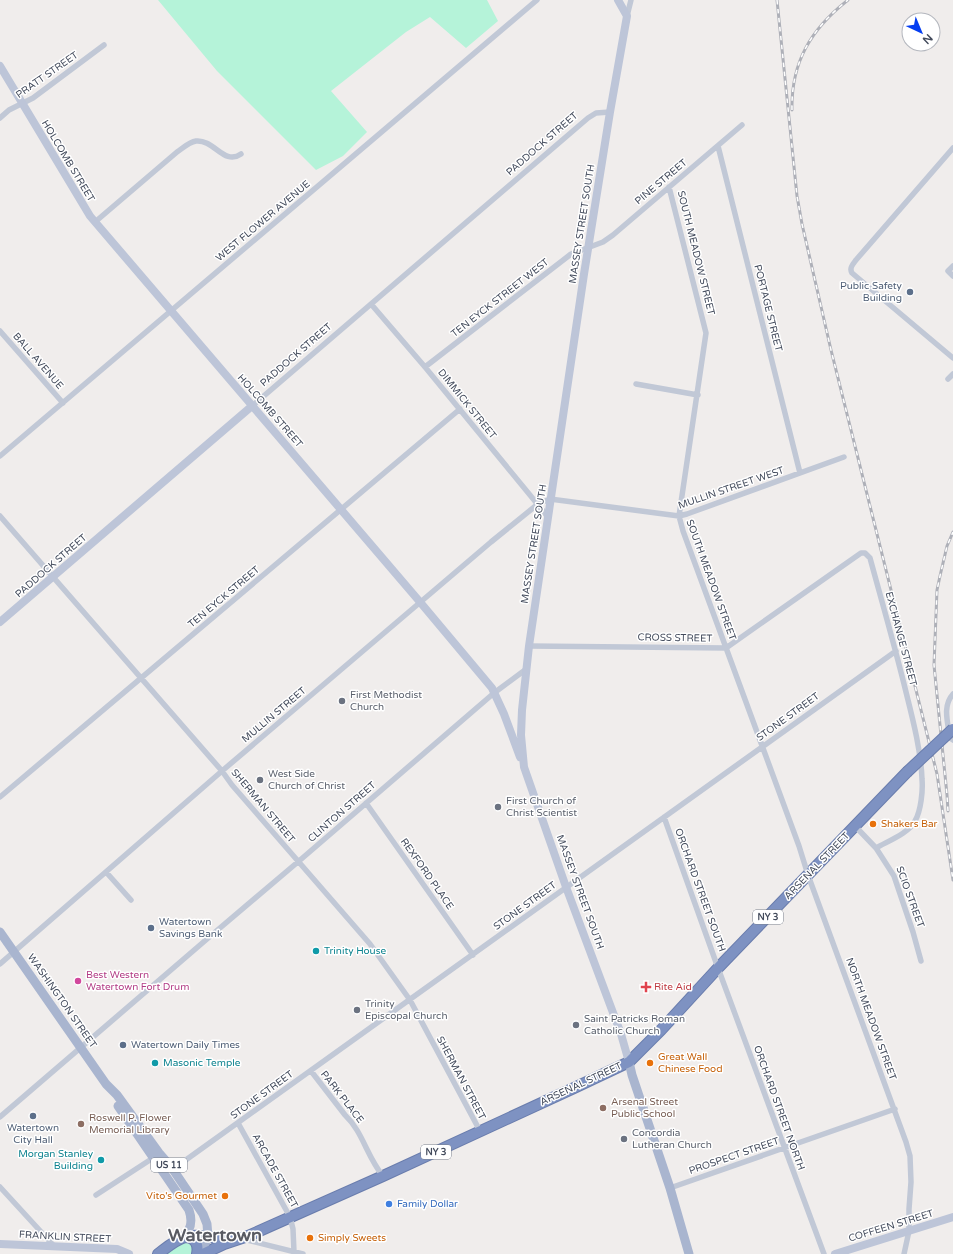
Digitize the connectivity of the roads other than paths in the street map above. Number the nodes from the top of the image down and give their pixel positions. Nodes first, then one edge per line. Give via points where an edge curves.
1 (537, 0) edge
2 (618, 0) edge
3 (631, 0) edge
4 (627, 16) junction
5 (104, 45) dead end
6 (0, 66) edge
7 (22, 104) junction
8 (610, 112) junction
9 (0, 118) edge
10 (742, 125) dead end
11 (718, 146) junction
12 (953, 148) edge
13 (241, 154) dead end
14 (669, 187) junction
15 (95, 222) junction
16 (589, 248) junction
17 (953, 266) edge
18 (953, 276) edge
19 (371, 304) junction
20 (170, 311) junction
21 (0, 331) edge
22 (953, 358) edge
23 (425, 367) junction
24 (953, 374) edge
25 (948, 379) dead end
26 (636, 384) dead end
27 (698, 395) junction
28 (63, 403) junction
29 (252, 406) junction
30 (460, 409) junction
31 (0, 456) edge
32 (844, 457) dead end
33 (800, 473) junction
34 (550, 499) junction
35 (538, 504) junction
36 (340, 509) junction
37 (0, 516) edge
38 (679, 516) junction
39 (548, 517) junction
40 (843, 566) joint
41 (53, 577) junction
42 (420, 602) junction
43 (0, 622) edge
44 (528, 646) junction
45 (726, 648) junction
46 (896, 651) junction
47 (525, 670) junction
48 (142, 679) junction
49 (494, 693) junction
50 (953, 694) edge
51 (953, 729) edge
52 (953, 740) edge
53 (762, 747) junction
54 (524, 767) junction
55 (222, 771) junction
56 (0, 797) edge
57 (366, 803) junction
58 (664, 817) junction
59 (855, 826) junction
60 (876, 848) junction
61 (299, 861) junction
62 (106, 872) junction
63 (808, 875) junction
64 (566, 887) junction
65 (131, 900) dead end
66 (0, 932) edge
67 (14, 951) junction
68 (473, 955) junction
69 (921, 962) dead end
70 (0, 964) edge
71 (718, 968) junction
72 (410, 1000) junction
73 (81, 1047) junction
74 (629, 1062) junction
75 (311, 1070) junction
76 (106, 1084) junction
77 (895, 1109) junction
78 (0, 1117) edge
79 (238, 1123) junction
80 (480, 1132) junction
81 (785, 1148) junction
82 (153, 1158) junction
83 (172, 1168) junction
84 (163, 1173) junction
85 (383, 1176) junction
86 (0, 1186) edge
87 (670, 1188) junction
88 (96, 1195) dead end
89 (290, 1217) junction
90 (953, 1217) edge
91 (191, 1226) junction
92 (909, 1231) junction
93 (196, 1235) junction
94 (208, 1237) junction
95 (181, 1238) junction
96 (241, 1238) junction
97 (0, 1244) edge
98 (54, 1247) junction
99 (294, 1252) junction
100 (129, 1254) edge
101 (158, 1254) edge
102 (198, 1254) edge
103 (204, 1254) edge
104 (303, 1254) edge
105 (688, 1254) edge
106 (824, 1254) edge
107 (835, 1254) edge
108 (904, 1254) edge

1 - 20 street, WEST FLOWER AVENUE
2 - 4 street
3 - 4 street
4 - 8 street, MASSEY STREET SOUTH
5 - 7 street, PRATT STREET
6 - 7 street, HOLCOMB STREET
7 - 9 street, PRATT STREET
7 - 15 street, HOLCOMB STREET
8 - 16 street, MASSEY STREET SOUTH
8 - 19 street, PADDOCK STREET via 596,113 588,118
10 - 11 street, PINE STREET
11 - 14 street, PINE STREET
11 - 33 street, PORTAGE STREET
12 - 22 street via 856,260 850,271
13 - 15 street via 238,157 227,157 206,143 191,143
14 - 16 street, PINE STREET via 603,242
14 - 27 street, SOUTH MEADOW STREET via 706,333
15 - 20 street, HOLCOMB STREET
16 - 23 street, TEN EYCK STREET WEST via 571,254
16 - 34 street, MASSEY STREET SOUTH
17 - 18 street via 948,272
19 - 23 street, DIMMICK STREET
19 - 29 street, PADDOCK STREET
20 - 28 street, WEST FLOWER AVENUE
20 - 29 street, HOLCOMB STREET
21 - 28 street, BALL AVENUE
23 - 30 street, DIMMICK STREET
24 - 25 street
26 - 27 street
27 - 38 street, SOUTH MEADOW STREET
28 - 31 street, WEST FLOWER AVENUE
29 - 36 street, HOLCOMB STREET
29 - 41 street, PADDOCK STREET
30 - 35 street, DIMMICK STREET
30 - 36 street, TEN EYCK STREET
32 - 33 street, MULLIN STREET WEST
33 - 38 street, MULLIN STREET WEST
34 - 35 street, MULLIN STREET
34 - 38 street, MULLIN STREET WEST
34 - 39 street, MASSEY STREET SOUTH
35 - 39 street, DIMMICK STREET
35 - 42 street, MULLIN STREET
36 - 42 street, HOLCOMB STREET
36 - 48 street, TEN EYCK STREET
37 - 41 street, SHERMAN STREET
38 - 45 street, SOUTH MEADOW STREET
39 - 44 street, MASSEY STREET SOUTH
40 - 45 street, CROSS STREET
40 - 46 street, EXCHANGE STREET via 861,553 870,558
41 - 43 street, PADDOCK STREET
41 - 48 street, SHERMAN STREET
42 - 49 street, HOLCOMB STREET
42 - 55 street, MULLIN STREET
44 - 45 street, CROSS STREET
44 - 47 street, MASSEY STREET SOUTH
45 - 53 street, SOUTH MEADOW STREET
46 - 53 street, STONE STREET
46 - 60 street, EXCHANGE STREET via 913,723 922,789 918,812 909,829
47 - 49 street, CLINTON STREET
47 - 54 street, MASSEY STREET SOUTH via 521,735
48 - 55 street, SHERMAN STREET
48 - 56 street, TEN EYCK STREET
49 - 54 street, HOLCOMB STREET
49 - 57 street, CLINTON STREET
50 - 52 street via 947,702 946,710 950,738
51 - 59 highway, ARSENAL STREET / NY 3, bridge
53 - 58 street, STONE STREET
53 - 63 street, SOUTH MEADOW STREET
54 - 64 street, MASSEY STREET SOUTH
55 - 61 street, SHERMAN STREET
55 - 62 street, MULLIN STREET
57 - 61 street, CLINTON STREET
57 - 68 street, REXFORD PLACE
58 - 64 street, STONE STREET
58 - 71 street, ORCHARD STREET SOUTH
59 - 60 street, SCIO STREET
59 - 63 highway, ARSENAL STREET / NY 3
60 - 69 street, SCIO STREET via 894,876
61 - 72 street, SHERMAN STREET via 370,944
61 - 73 street, CLINTON STREET
62 - 65 street
62 - 67 street, MULLIN STREET
63 - 71 highway, ARSENAL STREET / NY 3
63 - 77 street, NORTH MEADOW STREET
64 - 68 street, STONE STREET
64 - 74 street, MASSEY STREET SOUTH
66 - 67 main road, WASHINGTON STREET / US 11
67 - 70 street, MULLIN STREET
67 - 73 main road, WASHINGTON STREET / US 11
68 - 72 street, STONE STREET
71 - 74 highway, ARSENAL STREET / NY 3
71 - 81 street, ORCHARD STREET NORTH
72 - 75 street, STONE STREET
72 - 80 street, SHERMAN STREET
73 - 76 main road, WASHINGTON STREET / US 11
73 - 78 street, CLINTON STREET
74 - 80 highway, ARSENAL STREET / NY 3
74 - 87 main road
75 - 79 street, STONE STREET
75 - 85 street, PARK PLACE via 351,1120
76 - 82 main road, WASHINGTON STREET / US 11
76 - 83 main road, WASHINGTON STREET / US 11
77 - 81 street, PROSPECT STREET
77 - 92 street, NORTH MEADOW STREET via 910,1156
79 - 83 street, STONE STREET
79 - 89 street, ARCADE STREET
80 - 85 highway, ARSENAL STREET / NY 3
81 - 87 street, PROSPECT STREET
81 - 106 street, ORCHARD STREET NORTH
82 - 84 main road, WASHINGTON STREET / US 11
82 - 88 street
83 - 84 street, STONE STREET
83 - 94 main road, WASHINGTON STREET / US 11 via 203,1214
84 - 91 main road, WASHINGTON STREET / US 11 via 189,1210
85 - 89 highway, ARSENAL STREET / NY 3
86 - 98 street
87 - 105 main road
89 - 96 highway, ARSENAL STREET / NY 3
89 - 99 street, ARCADE STREET
90 - 92 street, COFFEEN STREET
91 - 93 main road, WASHINGTON STREET
91 - 95 main road
92 - 107 street, COFFEEN STREET
92 - 108 street, NORTH MEADOW STREET
93 - 94 highway, NY 3
93 - 95 highway, NY 3
94 - 96 highway, NY 3
94 - 102 main road
95 - 101 highway
95 - 102 highway via 188,1237 195,1241
96 - 99 street
96 - 103 highway, NY 3
97 - 98 street, FRANKLIN STREET
98 - 100 street, FRANKLIN STREET via 117,1249
99 - 104 street

